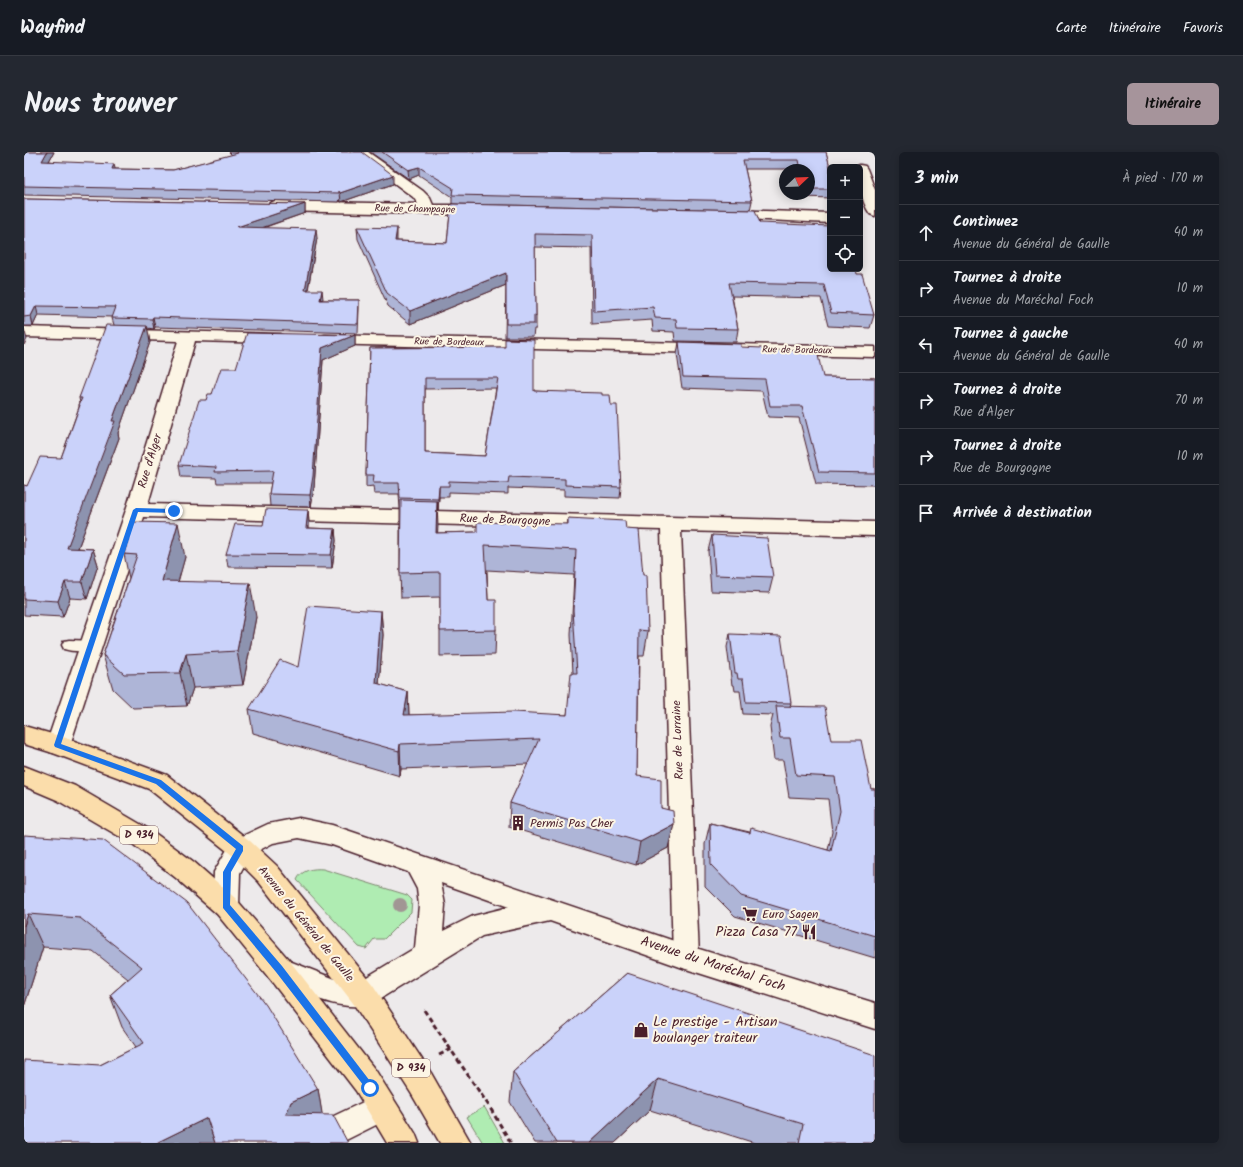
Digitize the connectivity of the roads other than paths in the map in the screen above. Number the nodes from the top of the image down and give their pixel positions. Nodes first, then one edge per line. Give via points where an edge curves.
1 (359, 152) edge
2 (863, 176) edge
3 (260, 206) edge
4 (427, 209) junction
5 (495, 210) edge
6 (875, 211) edge
7 (710, 215) edge
8 (827, 218) edge
9 (863, 218) edge
10 (875, 218) edge
11 (24, 332) edge
12 (188, 336) junction
13 (875, 352) edge
14 (136, 510) junction
15 (671, 524) junction
16 (875, 529) edge
17 (69, 645) dead end
18 (91, 645) junction
19 (24, 735) edge
20 (58, 745) junction
21 (32, 780) edge
22 (241, 848) junction
23 (416, 863) junction
24 (226, 906) junction
25 (551, 910) junction
26 (428, 954) junction
27 (686, 957) junction
28 (279, 969) junction
29 (363, 994) junction
30 (875, 1016) edge
31 (382, 1107) junction
32 (308, 1143) edge
33 (404, 1143) edge
34 (456, 1143) edge

1 - 4 street via 418,194
2 - 6 street
3 - 4 street, Rue de Champagne
4 - 5 street, Rue de Champagne
7 - 8 street
9 - 10 street
11 - 12 street, Rue de Bordeaux
12 - 13 street, Rue de Bordeaux
12 - 14 street, Rue d'Alger
14 - 15 street, Rue de Bourgogne
14 - 18 street, Rue d'Alger
15 - 16 street, Rue de Bourgogne
15 - 27 street, Rue de Lorraine
17 - 18 lane
18 - 20 street, Rue d'Alger
19 - 20 main road, D 934
20 - 22 main road, Avenue du Général de Gaulle / D 934 via 158,782
21 - 24 main road, D 934 via 66,793 143,838
22 - 23 street, Avenue du Maréchal Foch via 268,834 299,828 332,835
22 - 24 street via 227,872
22 - 29 main road, Avenue du Général de Gaulle / D 934 via 268,874
23 - 25 street, Avenue du Maréchal Foch
23 - 26 street via 430,888 432,905
24 - 28 main road, D 934
25 - 26 street via 487,923 456,937
25 - 27 street, Avenue du Maréchal Foch
26 - 29 street
27 - 30 street, Avenue du Maréchal Foch
28 - 29 street via 334,991
28 - 31 main road, D 934 via 366,1081
29 - 34 main road, Avenue du Général de Gaulle / D 934 via 421,1083
31 - 32 street
31 - 33 main road, D 934

